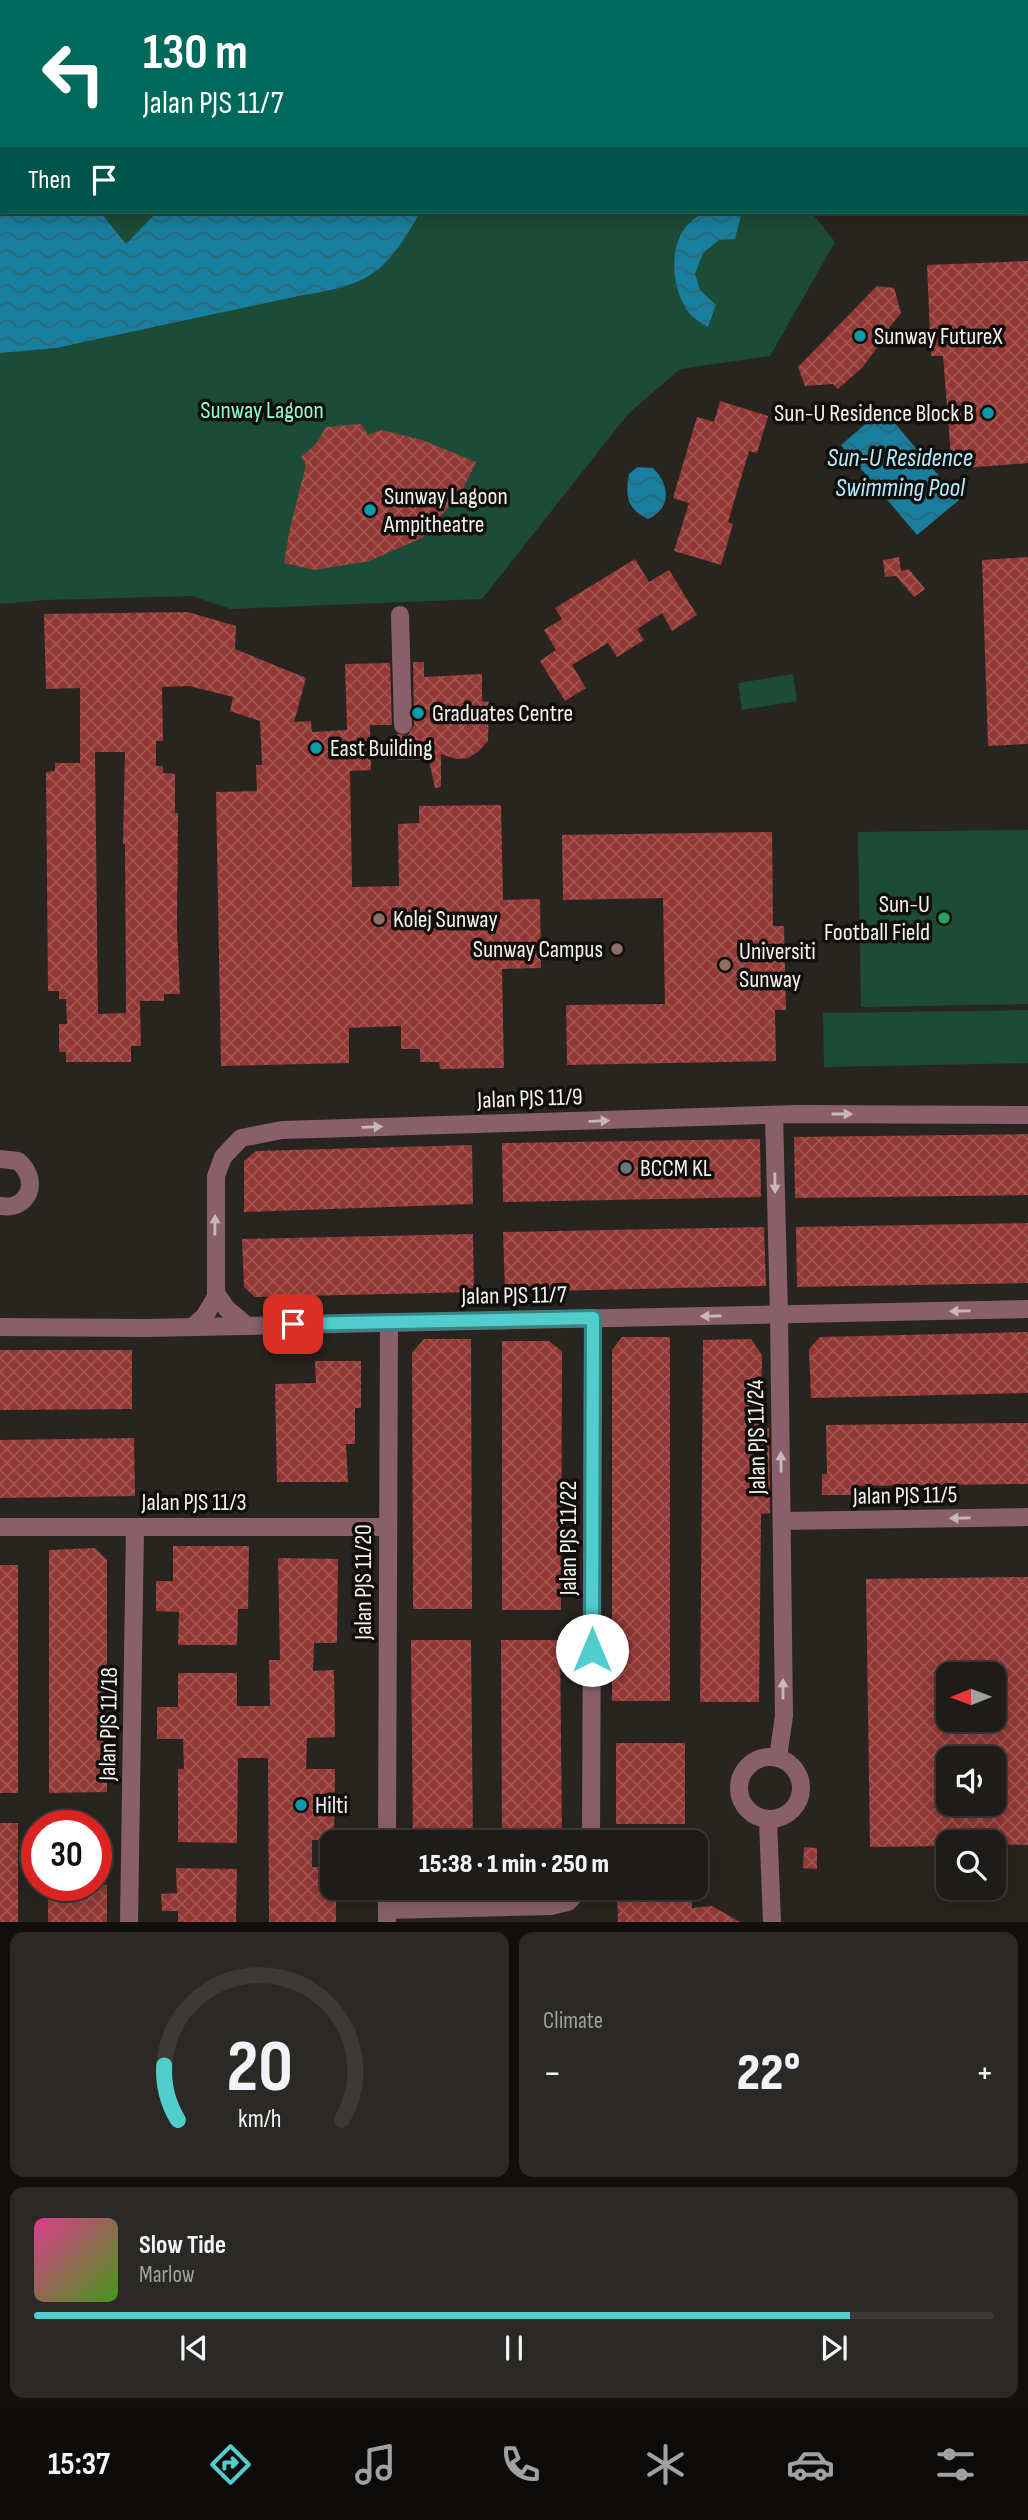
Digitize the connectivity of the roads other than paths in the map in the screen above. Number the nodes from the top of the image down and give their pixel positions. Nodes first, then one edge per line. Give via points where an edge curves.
1 (400, 615) dead end
2 (403, 725) dead end
3 (774, 1115) junction
4 (1028, 1115) edge
5 (0, 1159) edge
6 (0, 1206) edge
7 (216, 1293) junction
8 (1028, 1309) edge
9 (779, 1315) junction
10 (593, 1318) junction
11 (389, 1322) junction
12 (246, 1325) junction
13 (0, 1327) edge
14 (192, 1327) junction
15 (1028, 1517) edge
16 (782, 1521) junction
17 (0, 1527) edge
18 (135, 1527) junction
19 (388, 1527) junction
20 (778, 1757) junction
21 (768, 1820) junction
22 (387, 1830) edge
23 (591, 1830) edge
24 (570, 1900) edge
25 (387, 1916) edge
26 (130, 1922) edge
27 (772, 1922) edge

1 - 2 street
3 -> 4 street, Jalan PJS 11/9
7 -> 3 street, Jalan PJS 11/9 via 216,1176 223,1157 241,1138 282,1130
3 -> 9 street, Jalan PJS 11/24
5 - 6 street via 18,1161 30,1182 26,1198 12,1207
7 - 12 street
7 - 14 street via 204,1317
8 -> 9 street, Jalan PJS 11/7
9 -> 10 street, Jalan PJS 11/7
16 -> 9 street, Jalan PJS 11/24
10 - 11 street, Jalan PJS 11/7
10 - 23 street, Jalan PJS 11/22
11 - 12 street, Jalan PJS 11/7
11 - 19 street, Jalan PJS 11/20
12 - 14 street, Jalan PJS 11/7
13 - 14 street, Jalan PJS 11/7
15 -> 16 street, Jalan PJS 11/5
20 -> 16 street, Jalan PJS 11/24 via 784,1716
17 - 18 street, Jalan PJS 11/3
18 - 19 street, Jalan PJS 11/3
18 - 26 street, Jalan PJS 11/18
19 - 22 street, Jalan PJS 11/20
20 - 21 street via 794,1769 801,1788 788,1814
20 - 21 street via 748,1764 738,1783 738,1793 749,1812
21 - 27 street
24 - 25 street via 551,1906

